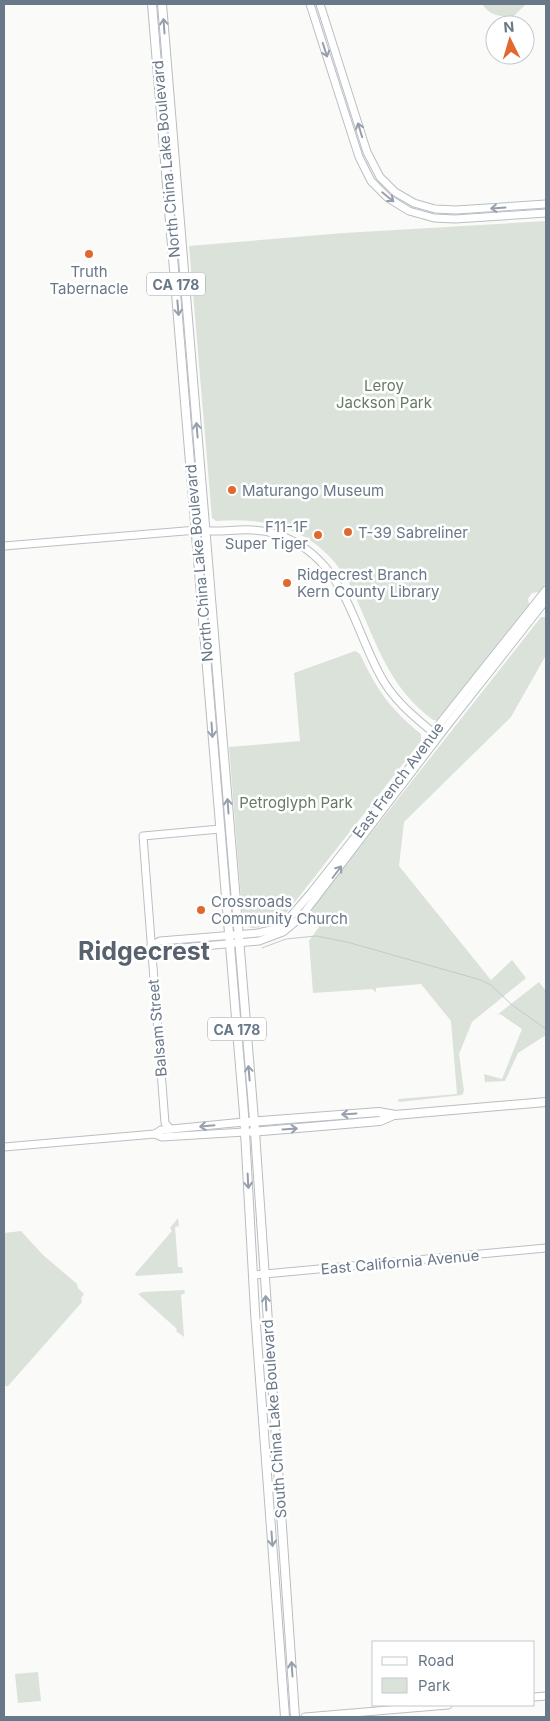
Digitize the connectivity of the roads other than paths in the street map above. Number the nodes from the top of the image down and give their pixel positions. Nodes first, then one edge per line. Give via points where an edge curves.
1 (152, 4) edge
2 (162, 4) edge
3 (310, 4) edge
4 (320, 4) edge
5 (546, 204) edge
6 (546, 213) edge
7 (183, 373) junction
8 (195, 414) junction
9 (197, 530) junction
10 (206, 531) junction
11 (4, 546) edge
12 (546, 594) edge
13 (433, 732) junction
14 (439, 738) junction
15 (220, 829) junction
16 (233, 877) junction
17 (238, 939) junction
18 (229, 940) junction
19 (151, 946) junction
20 (233, 986) junction
21 (246, 1024) junction
22 (546, 1102) edge
23 (395, 1115) junction
24 (244, 1122) junction
25 (254, 1122) junction
26 (170, 1129) junction
27 (245, 1132) junction
28 (255, 1132) junction
29 (155, 1134) junction
30 (4, 1147) edge
31 (546, 1248) edge
32 (264, 1274) junction
33 (253, 1275) junction
34 (436, 1706) edge
35 (285, 1717) edge
36 (295, 1717) edge
37 (304, 1717) edge

1 -> 7 main road, North China Lake Boulevard / CA 178
8 -> 2 main road, North China Lake Boulevard / CA 178
3 -> 6 street via 359,157 384,194 409,211 434,218
5 -> 4 street via 435,210 409,201 387,185 375,171 367,152
7 - 8 main road via 188,376 190,402
7 - 9 main road, North China Lake Boulevard / CA 178
10 -> 8 main road, North China Lake Boulevard / CA 178
9 - 10 street
9 - 11 street
9 -> 15 main road, North China Lake Boulevard / CA 178
10 - 13 street via 240,529 266,532 296,542 318,558 342,590 379,673 391,692 412,716
16 -> 10 main road, North China Lake Boulevard / CA 178
12 - 13 street, East French Avenue
12 - 14 street, East French Avenue
13 - 14 street
13 - 17 street, East French Avenue via 427,745 291,916 271,930
17 -> 14 street, East French Avenue via 259,941 273,937 302,917
15 - 16 main road via 225,834
15 - 18 main road, North China Lake Boulevard / CA 178
15 - 19 street, Balsam Street via 143,836
16 - 17 main road, North China Lake Boulevard / CA 178
17 - 18 street, East French Avenue
17 - 21 main road, North China Lake Boulevard / CA 178
18 - 19 street, East French Avenue via 160,941
18 - 20 main road, North China Lake Boulevard / CA 178
19 - 26 street, Balsam Street via 165,1123
20 - 21 main road via 238,993 241,1018
20 - 24 main road, North China Lake Boulevard / CA 178
25 -> 21 main road, North China Lake Boulevard / CA 178
22 - 23 main road
23 -> 25 main road via 379,1112
28 -> 23 main road via 380,1121
24 - 25 main road
24 -> 26 street
24 - 27 main road, South China Lake Boulevard
25 - 28 main road, South China Lake Boulevard
26 - 29 street
27 - 28 main road
27 - 29 street via 162,1137
27 -> 33 main road, South China Lake Boulevard
28 - 32 main road, South China Lake Boulevard
29 - 30 street
31 - 32 street, East California Avenue
32 - 33 street, East California Avenue
36 -> 32 main road, South China Lake Boulevard
33 -> 35 main road, South China Lake Boulevard
34 - 37 street

